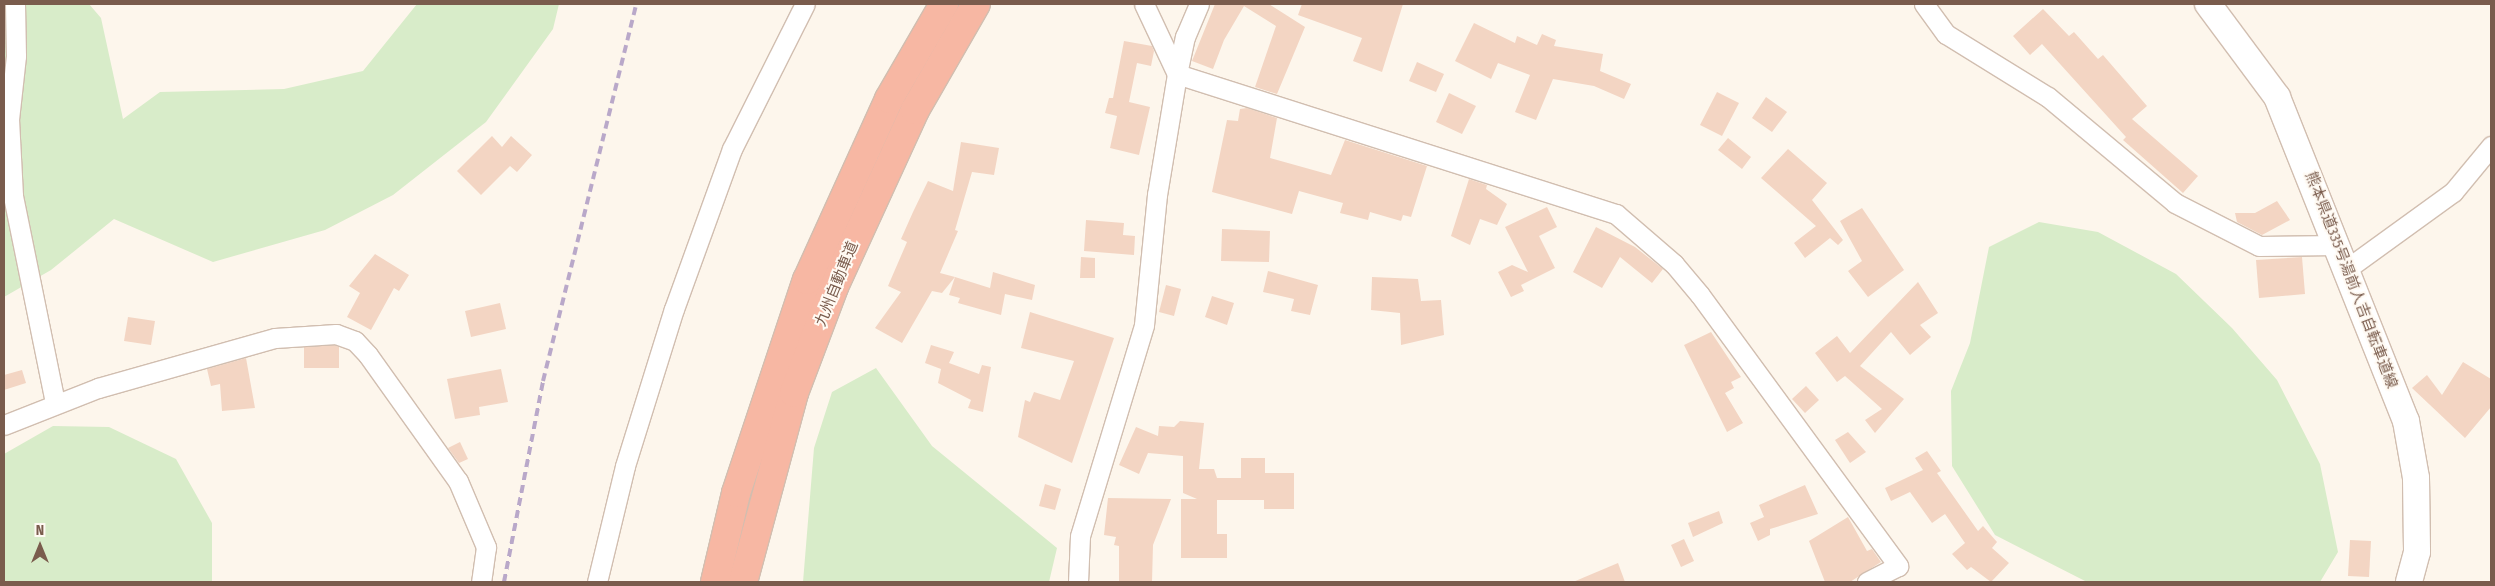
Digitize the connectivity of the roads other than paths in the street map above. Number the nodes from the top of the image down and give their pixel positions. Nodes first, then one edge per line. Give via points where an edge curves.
1 (15, 4) edge
2 (805, 4) edge
3 (944, 4) edge
4 (976, 4) edge
5 (1144, 4) edge
6 (1199, 4) edge
7 (1924, 4) edge
8 (2208, 4) edge
9 (1177, 74) junction
10 (2491, 146) edge
11 (2343, 256) junction
12 (55, 402) junction
13 (4, 425) edge
14 (482, 582) edge
15 (597, 582) edge
16 (715, 582) edge
17 (742, 582) edge
18 (1078, 582) edge
19 (1866, 582) edge
20 (2409, 582) edge

1 - 12 street via 16,56 9,119 13,196
2 - 15 street via 732,149 674,309 625,466
3 - 16 highway, 九州自動車道 via 889,99 807,280 752,440
4 - 17 highway, 九州自動車道 via 915,110 834,287 794,393
5 - 9 street
6 - 9 street via 1185,37
7 - 11 street via 1946,34 2048,97 2175,203 2259,246
8 - 11 main road, 熊本県道335号湯前人吉自転車道線 via 2277,97
9 - 18 street via 1158,196 1144,325 1080,536
9 - 19 street via 1616,214 1674,264 1700,296 1898,566
10 - 11 street via 2453,192
11 - 20 main road, 熊本県道335号湯前人吉自転車道線 via 2406,422 2416,478 2417,552
12 - 13 street
12 - 14 street via 275,338 318,333 355,342 426,430 458,481 486,547

